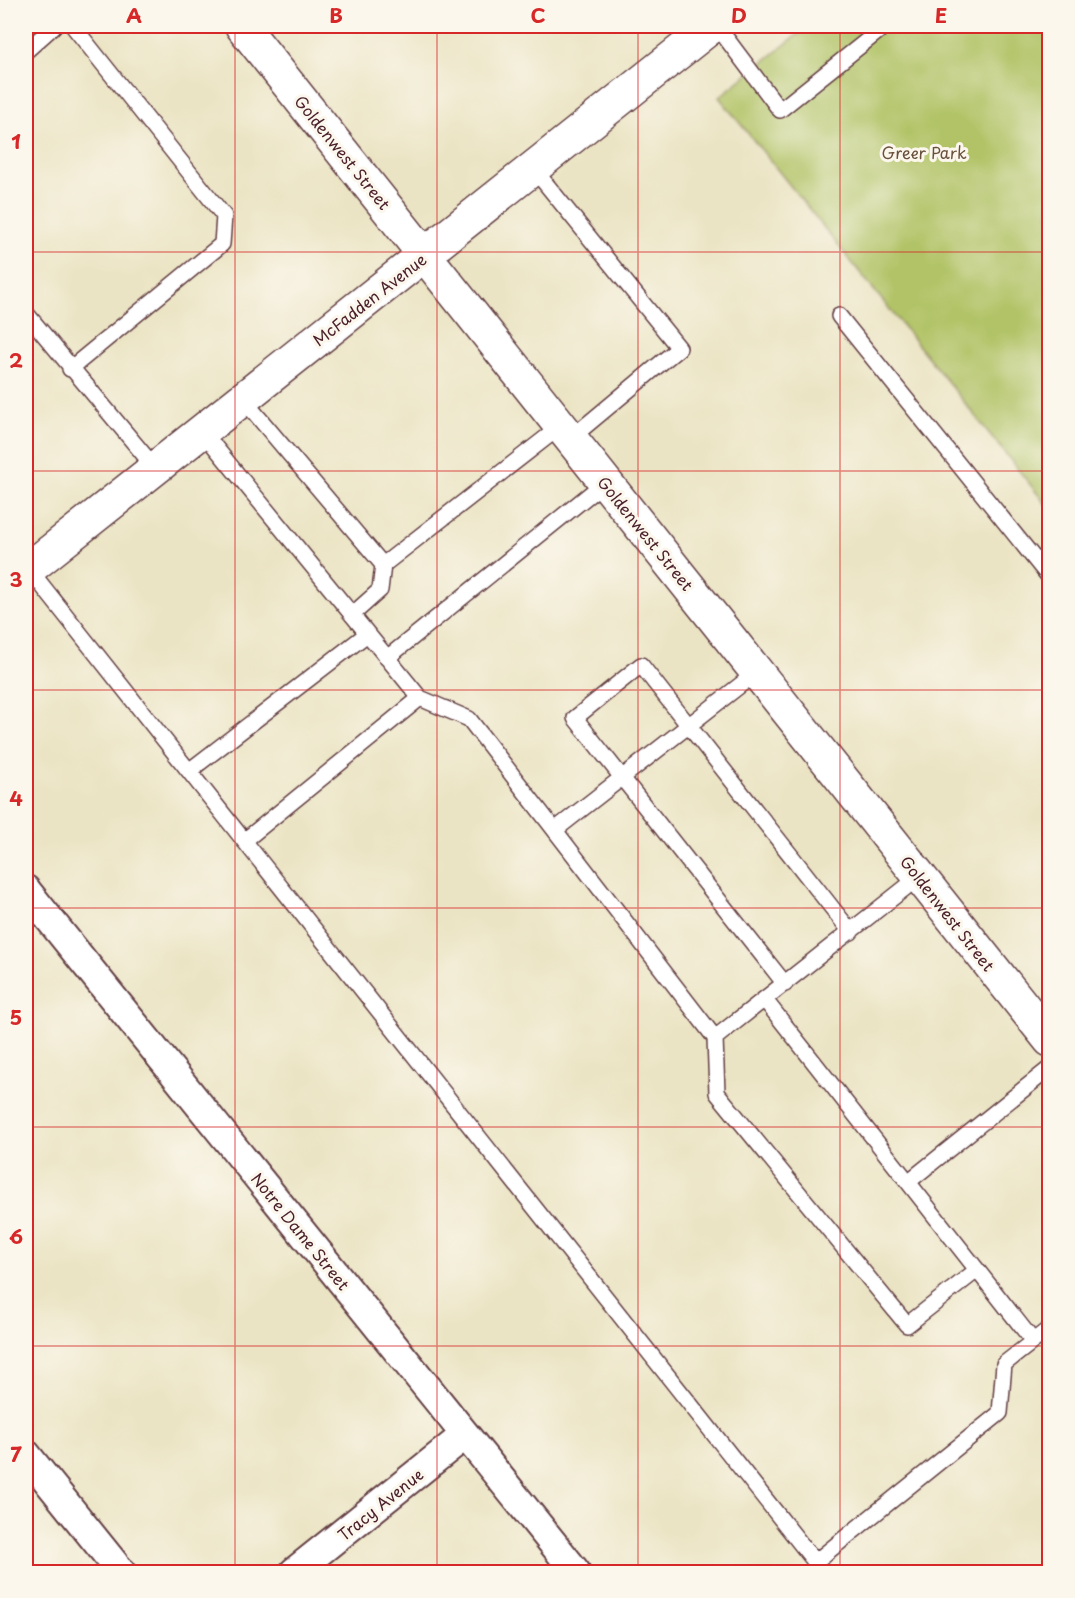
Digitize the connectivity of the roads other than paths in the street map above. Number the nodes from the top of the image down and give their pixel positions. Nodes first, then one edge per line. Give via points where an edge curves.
1 (54, 26) edge
2 (74, 26) edge
3 (242, 26) edge
4 (712, 26) edge
5 (717, 26) edge
6 (885, 26) edge
7 (26, 51) edge
8 (533, 168) junction
9 (425, 254) junction
10 (26, 313) edge
11 (839, 316) dead end
12 (70, 369) junction
13 (243, 399) junction
14 (201, 431) junction
15 (566, 432) junction
16 (155, 468) junction
17 (605, 482) junction
18 (383, 564) junction
19 (27, 570) edge
20 (1050, 578) edge
21 (352, 615) junction
22 (367, 634) junction
23 (387, 658) junction
24 (757, 672) junction
25 (420, 698) junction
26 (689, 725) junction
27 (189, 771) junction
28 (621, 778) junction
29 (555, 830) junction
30 (244, 841) junction
31 (919, 877) junction
32 (26, 890) edge
33 (851, 932) junction
34 (785, 984) junction
35 (765, 1000) junction
36 (715, 1038) junction
37 (1050, 1040) edge
38 (1050, 1068) edge
39 (908, 1182) junction
40 (977, 1270) junction
41 (1044, 1336) edge
42 (465, 1435) junction
43 (26, 1454) edge
44 (819, 1567) edge
45 (121, 1572) edge
46 (294, 1572) edge
47 (576, 1572) edge

1 - 7 lane
2 - 12 lane via 224,216 222,243
3 - 9 main road, Goldenwest Street
4 - 8 main road, McFadden Avenue
5 - 6 lane via 780,110
8 - 9 main road, McFadden Avenue
8 - 15 lane via 680,348
9 - 13 main road, McFadden Avenue
9 - 15 main road, Goldenwest Street
10 - 12 lane
11 - 20 lane
12 - 16 lane
13 - 14 main road, McFadden Avenue
13 - 18 lane
14 - 16 main road, McFadden Avenue
14 - 21 lane
15 - 17 main road, Goldenwest Street
15 - 18 lane
16 - 19 main road, McFadden Avenue
17 - 23 lane
17 - 24 main road, Goldenwest Street
18 - 21 lane via 380,590
19 - 27 lane
21 - 22 lane
22 - 23 lane
22 - 27 lane
23 - 25 lane
24 - 26 lane
24 - 31 main road, Goldenwest Street
25 - 29 lane via 469,720
25 - 30 lane
26 - 28 lane
26 - 28 lane via 641,665 575,718
26 - 33 lane
27 - 30 lane
28 - 29 lane
28 - 34 lane
29 - 36 lane
30 - 44 lane
31 - 33 lane
31 - 37 main road, Goldenwest Street
32 - 42 street, Notre Dame Street
33 - 34 lane
34 - 35 lane
35 - 36 lane
35 - 39 lane
36 - 40 lane via 717,1093 907,1325
38 - 39 lane
39 - 40 lane
40 - 41 lane
41 - 44 lane via 1004,1365 1000,1413
42 - 46 street, Tracy Avenue
42 - 47 street, Notre Dame Street
43 - 45 street

